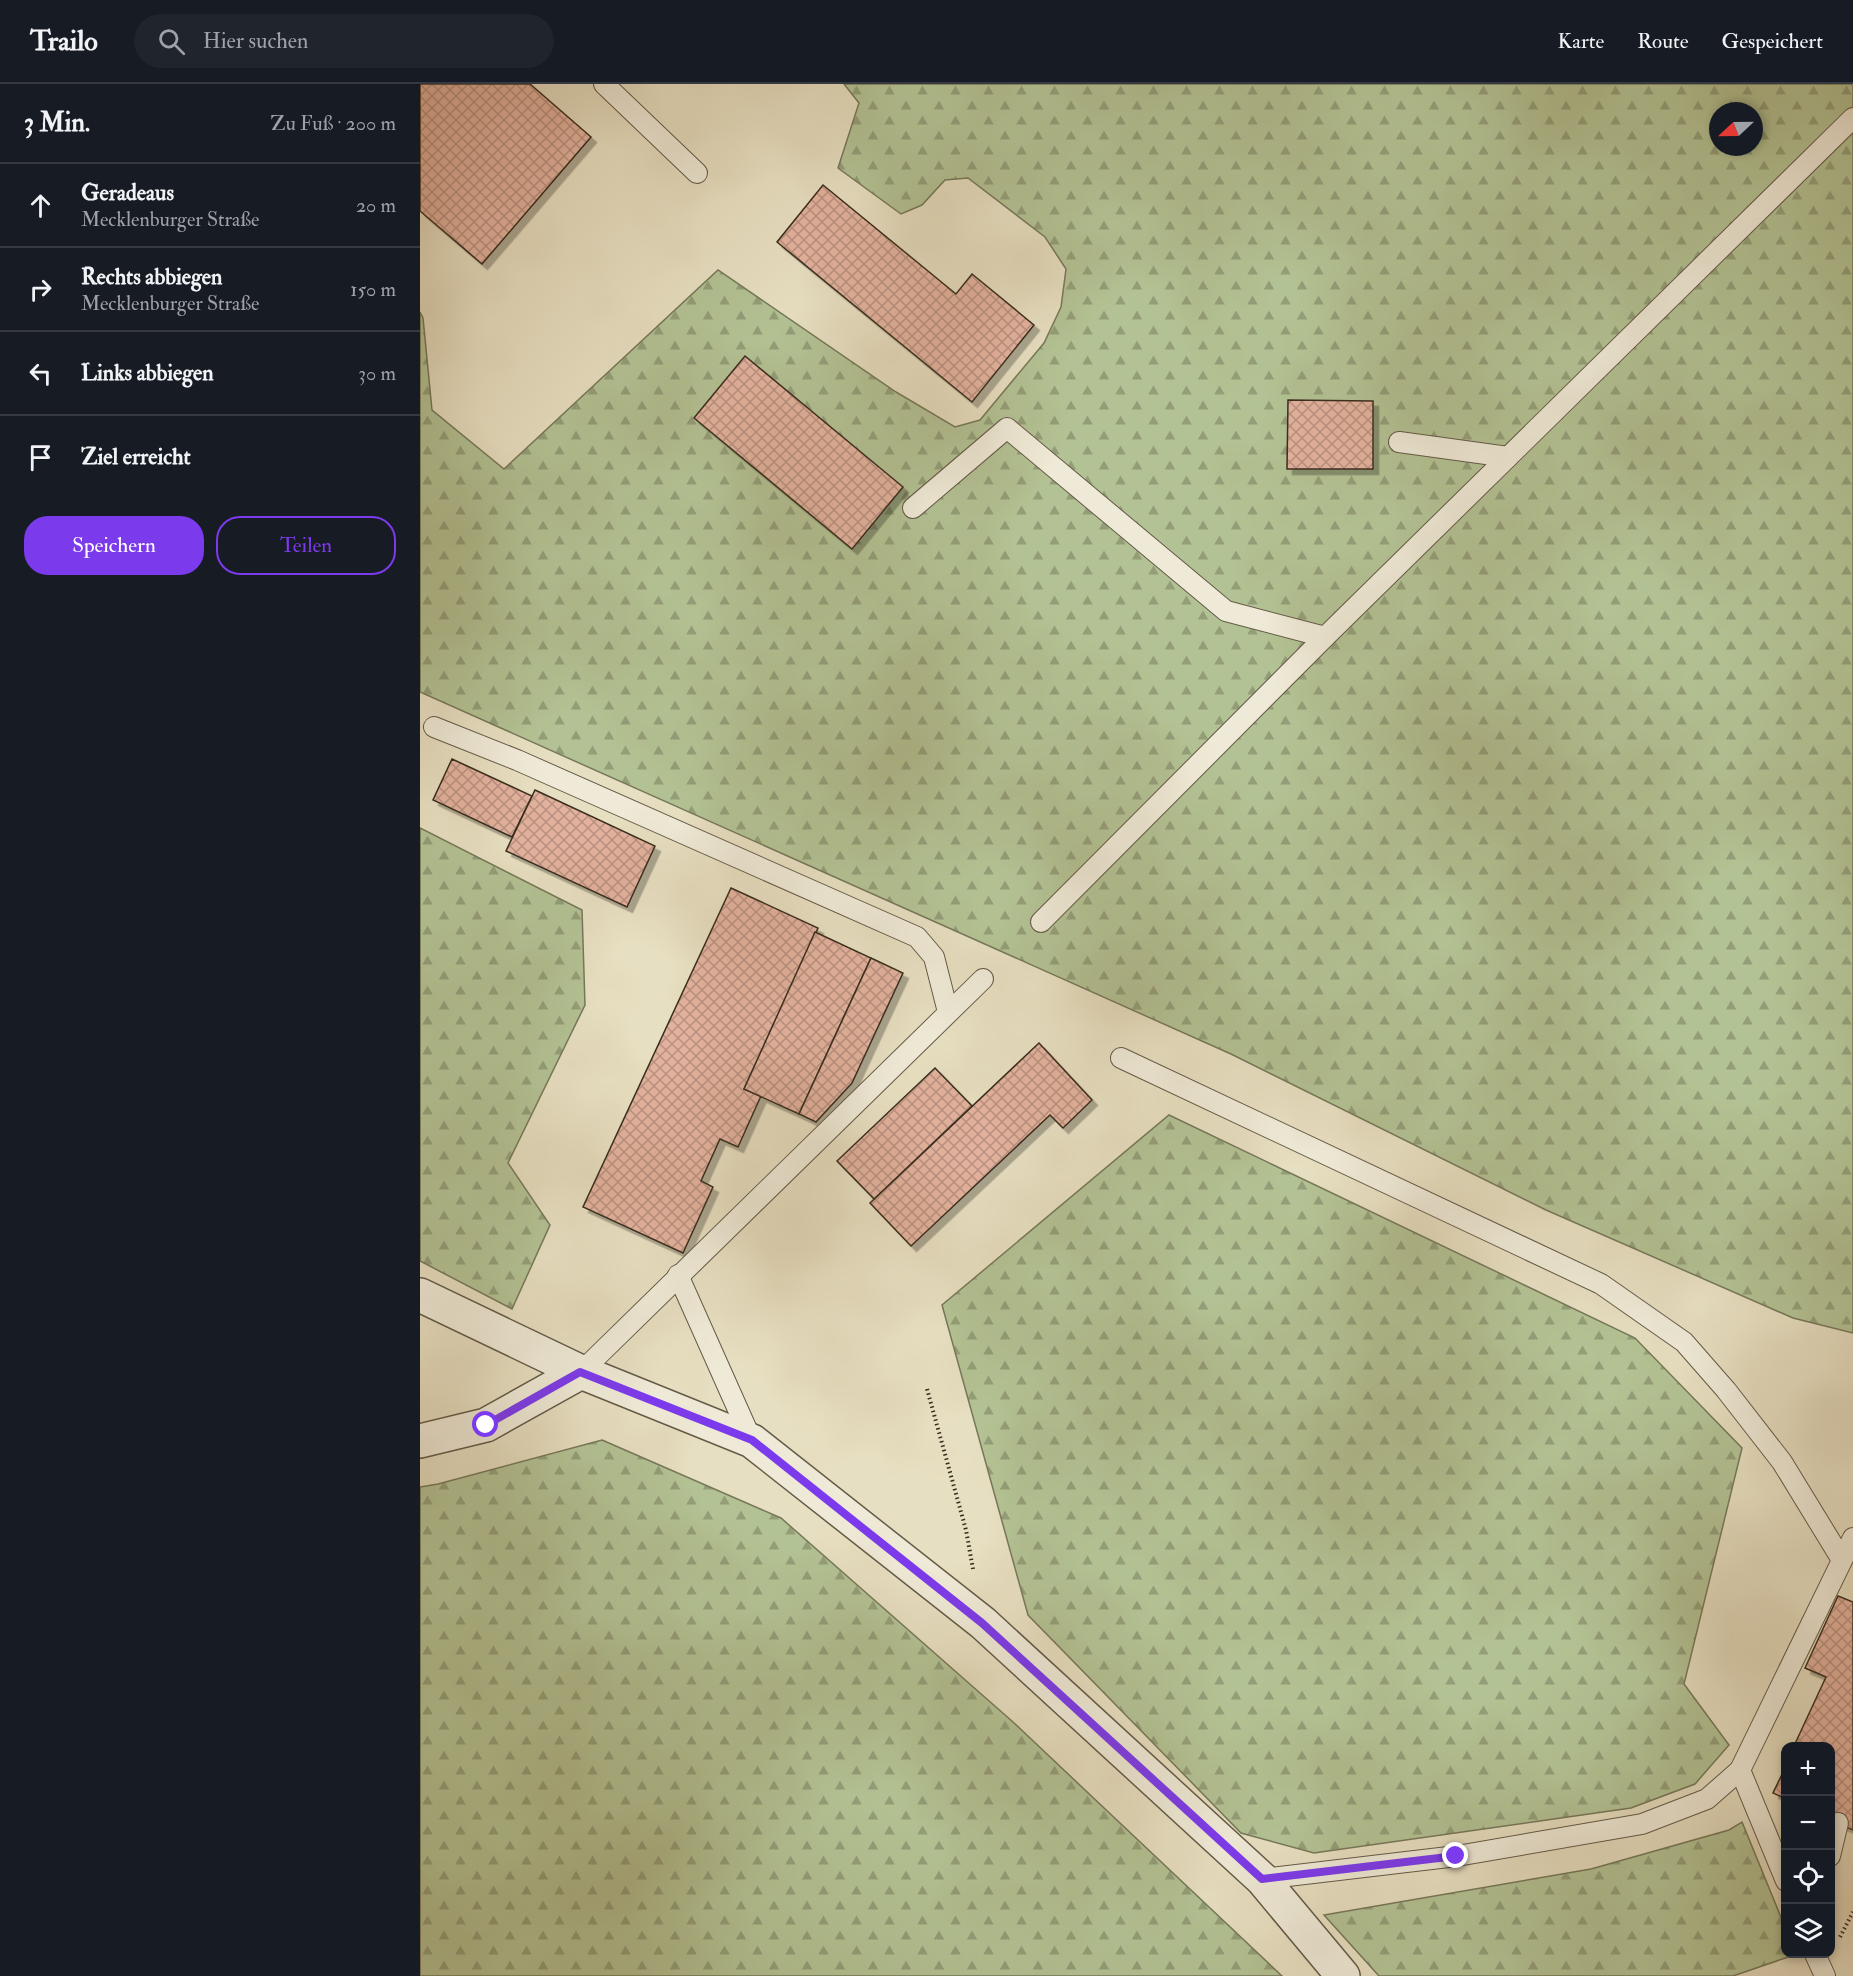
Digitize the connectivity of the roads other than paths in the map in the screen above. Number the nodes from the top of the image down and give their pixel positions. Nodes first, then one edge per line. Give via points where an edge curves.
1 (604, 84) edge
2 (1853, 118) edge
3 (697, 173) dead end
4 (1399, 442) dead end
5 (1508, 457) junction
6 (913, 508) dead end
7 (1325, 638) junction
8 (434, 728) dead end
9 (1041, 922) dead end
10 (983, 979) dead end
11 (948, 1012) junction
12 (1121, 1058) dead end
13 (678, 1275) junction
14 (420, 1295) edge
15 (580, 1372) junction
16 (752, 1440) junction
17 (420, 1441) edge
18 (1853, 1538) edge
19 (1842, 1560) junction
20 (1740, 1770) junction
21 (1838, 1824) dead end
22 (1832, 1850) edge
23 (1781, 1871) edge
24 (1262, 1879) junction
25 (1817, 1958) edge
26 (1343, 1976) edge
27 (1825, 1976) edge

1 - 3 lane
2 - 5 lane
4 - 5 lane
5 - 7 lane
6 - 7 lane via 1007,428 1226,611
7 - 9 lane
8 - 11 lane via 517,760 917,937 934,957
10 - 11 lane
11 - 13 lane
12 - 19 lane via 1610,1290 1684,1342 1726,1390 1782,1462
13 - 15 lane
13 - 16 lane
14 - 15 street
15 - 16 street
15 - 17 street via 486,1425
16 - 24 street via 982,1623
18 - 19 lane
19 - 20 lane
20 - 23 lane
20 - 24 lane via 1707,1798 1642,1824 1456,1856
21 - 22 lane
24 - 26 street
25 - 27 lane

